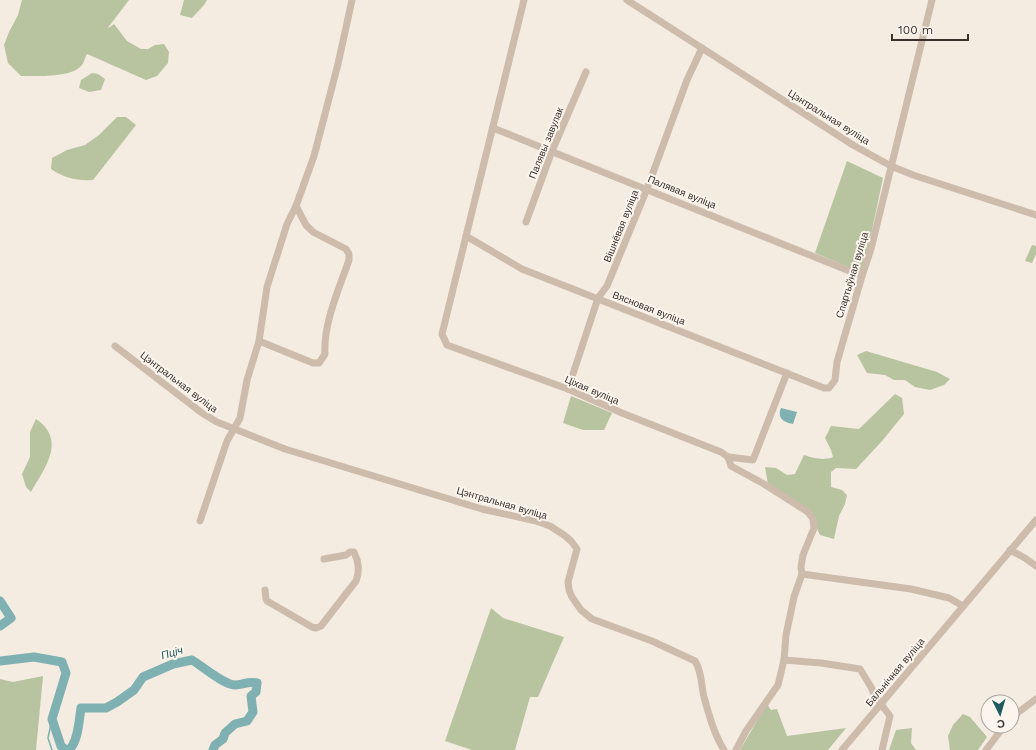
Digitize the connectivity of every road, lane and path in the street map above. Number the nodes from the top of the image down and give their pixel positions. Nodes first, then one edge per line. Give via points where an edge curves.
1 (352, 0) edge
2 (524, 0) edge
3 (627, 0) edge
4 (932, 0) edge
5 (702, 48) junction
6 (586, 72) dead end
7 (493, 128) junction
8 (552, 151) junction
9 (891, 166) junction
10 (647, 189) junction
11 (296, 206) junction
12 (1036, 215) edge
13 (526, 222) dead end
14 (466, 236) junction
15 (862, 276) junction
16 (598, 298) junction
17 (259, 342) junction
18 (115, 346) dead end
19 (787, 373) junction
20 (829, 388) joint
21 (568, 389) junction
22 (235, 428) junction
23 (728, 457) junction
24 (1036, 520) edge
25 (200, 521) dead end
26 (1010, 550) junction
27 (324, 559) dead end
28 (1036, 566) edge
29 (802, 574) junction
30 (265, 590) dead end
31 (963, 606) junction
32 (784, 660) junction
33 (1036, 699) edge
34 (881, 704) junction
35 (1020, 711) edge
36 (998, 734) edge
37 (724, 750) edge
38 (736, 750) edge
39 (842, 750) edge
40 (882, 750) edge
41 (986, 750) edge

1 - 11 street via 314,156
2 - 7 street
3 - 5 street, Цэнтральная вуліца
4 - 9 street, Спартыўная вуліца
5 - 9 street, Цэнтральная вуліца
5 - 10 street, Вішнёвая вуліца via 687,80
6 - 8 street, Палявы завулак
7 - 8 street, Палявая вуліца
7 - 14 street
8 - 10 street, Палявая вуліца
8 - 13 street, Палявы завулак
9 - 12 street, Цэнтральная вуліца
9 - 15 street, Спартыўная вуліца via 872,249
10 - 15 street, Палявая вуліца
10 - 16 street, Вішнёвая вуліца via 608,286
11 - 17 street via 287,224 267,287
11 - 17 street via 306,226 346,249 349,254 331,315 325,354 319,363 313,363
14 - 16 street, Вясновая вуліца via 522,269
14 - 21 street, Ціхая вуліца via 442,334 447,345
15 - 20 street, Спартыўная вуліца via 837,362 835,380
16 - 19 street, Вясновая вуліца
16 - 21 street, Вішнёвая вуліца
17 - 22 street via 247,380 240,418
18 - 22 street, Цэнтральная вуліца via 210,418
19 - 20 street, Вясновая вуліца
19 - 23 street via 753,460
21 - 23 street, Ціхая вуліца
22 - 25 street via 227,441
22 - 37 street, Цэнтральная вуліца via 264,442 301,454 482,508 536,521 559,532 577,549 568,582 572,597 582,610 592,619 652,641 695,661 713,725
23 - 29 street via 731,466 808,512 813,519 814,528 803,555
24 - 26 street, Бальнічная вуліца
26 - 28 street
26 - 31 street, Бальнічная вуліца
27 - 30 street via 354,552 358,559 359,573 356,581 321,626 312,627 267,601
29 - 31 street via 911,589 948,598
29 - 32 street via 788,624
31 - 34 street, Бальнічная вуліца
32 - 34 street via 860,669
32 - 38 street via 778,685
33 - 35 street
34 - 39 street, Бальнічная вуліца
34 - 40 street via 890,716
36 - 41 street

